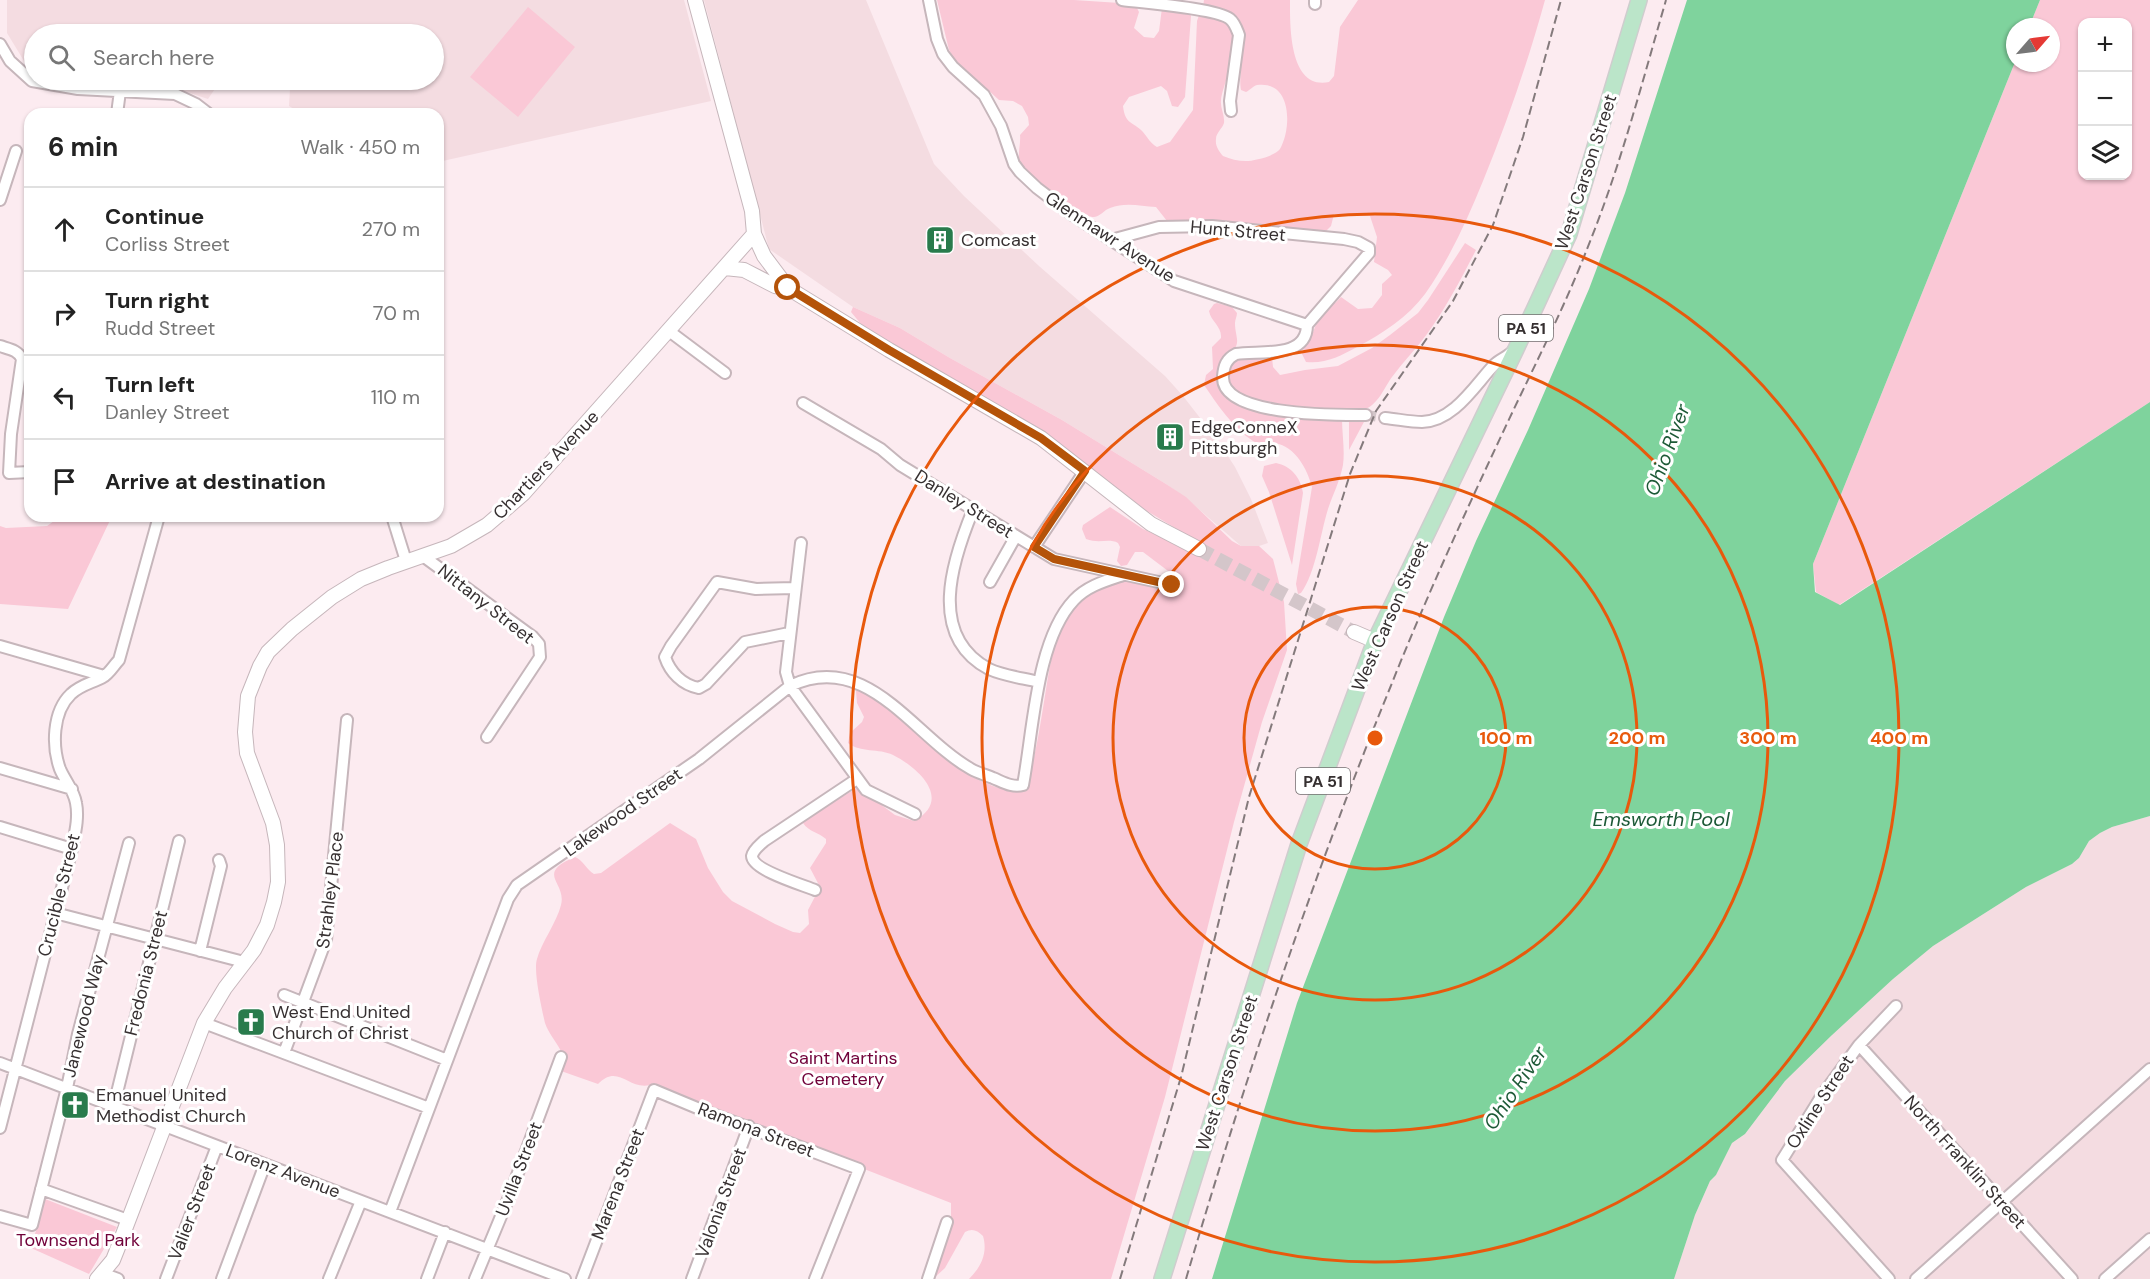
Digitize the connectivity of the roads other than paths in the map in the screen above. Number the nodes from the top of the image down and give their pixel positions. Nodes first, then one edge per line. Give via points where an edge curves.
1 (695, 0) edge
2 (929, 0) edge
3 (1122, 0) edge
4 (1639, 0) edge
5 (1200, 5) edge
6 (0, 44) edge
7 (24, 74) edge
8 (92, 90) edge
9 (120, 92) junction
10 (118, 108) edge
11 (201, 108) edge
12 (1231, 111) dead end
13 (15, 151) dead end
14 (0, 200) edge
15 (754, 234) junction
16 (1111, 240) junction
17 (725, 268) junction
18 (788, 288) junction
19 (1307, 326) junction
20 (669, 331) junction
21 (0, 346) edge
22 (1516, 349) junction
23 (725, 373) dead end
24 (803, 403) dead end
25 (1366, 415) tunnel mouth
26 (1384, 418) tunnel mouth
27 (5, 433) edge
28 (1085, 471) junction
29 (24, 472) edge
30 (973, 510) junction
31 (157, 522) edge
32 (394, 522) edge
33 (1016, 536) junction
34 (801, 543) dead end
35 (1034, 547) junction
36 (1199, 549) tunnel mouth
37 (423, 556) junction
38 (406, 561) junction
39 (1123, 575) junction
40 (990, 582) dead end
41 (1172, 585) dead end
42 (795, 588) junction
43 (1354, 632) tunnel mouth
44 (789, 633) junction
45 (1375, 642) junction
46 (0, 646) edge
47 (105, 676) junction
48 (1039, 682) junction
49 (790, 686) junction
50 (347, 720) dead end
51 (487, 737) dead end
52 (0, 768) edge
53 (857, 779) junction
54 (72, 789) junction
55 (915, 814) dead end
56 (0, 827) edge
57 (179, 841) dead end
58 (129, 843) dead end
59 (72, 849) junction
60 (219, 860) dead end
61 (815, 890) dead end
62 (55, 913) junction
63 (106, 927) junction
64 (155, 938) junction
65 (200, 951) junction
66 (243, 962) junction
67 (284, 995) dead end
68 (302, 1003) junction
69 (1896, 1006) dead end
70 (204, 1023) junction
71 (1858, 1045) junction
72 (284, 1053) junction
73 (561, 1058) dead end
74 (447, 1060) junction
75 (0, 1063) edge
76 (15, 1068) junction
77 (2150, 1069) edge
78 (67, 1088) junction
79 (654, 1090) joint
80 (114, 1105) junction
81 (429, 1108) junction
82 (165, 1126) junction
83 (749, 1126) junction
84 (0, 1128) edge
85 (218, 1146) junction
86 (265, 1164) junction
87 (41, 1189) junction
88 (361, 1201) junction
89 (2002, 1202) junction
90 (390, 1212) junction
91 (0, 1216) edge
92 (128, 1220) junction
93 (947, 1222) dead end
94 (444, 1232) junction
95 (2150, 1239) edge
96 (488, 1249) junction
97 (99, 1276) edge
98 (118, 1279) edge
99 (166, 1279) edge
100 (222, 1279) edge
101 (329, 1279) edge
102 (427, 1279) edge
103 (475, 1279) edge
104 (565, 1279) edge
105 (582, 1279) edge
106 (692, 1279) edge
107 (815, 1279) edge
108 (928, 1279) edge
109 (1162, 1279) edge
110 (1889, 1279) edge
111 (1916, 1279) edge
112 (2072, 1279) edge
113 (2105, 1279) edge

1 - 15 street via 752,211
2 - 16 street, Glenmawr Avenue via 943,54 988,101 1020,172 1071,214
3 - 5 street
4 - 22 main road, West Carson Street / PA 51 via 1569,234
5 - 12 street via 1229,18 1239,35
6 - 7 street
8 - 9 street
9 - 10 street
9 - 11 street via 175,94
13 - 14 street
15 - 17 street, Chartiers Avenue
15 - 18 street via 764,256
16 - 19 street, Glenmawr Avenue via 1174,281
16 - 19 street, Hunt Street via 1170,226 1212,226 1366,244 1369,253
17 - 18 street via 744,270
17 - 20 street, Chartiers Avenue
18 - 28 street via 1041,438
19 - 25 street via 1298,346 1230,357 1223,375 1226,390 1247,404 1271,409
20 - 23 street
20 - 37 street, Chartiers Avenue via 504,512 451,546
21 - 27 street via 20,354 22,359
22 - 26 street via 1494,364 1453,409 1438,419 1424,422
22 - 45 main road, West Carson Street / PA 51
24 - 30 street, Danley Street
27 - 29 street via 9,473
28 - 35 street
28 - 36 street via 1151,524
30 - 33 street, Danley Street
30 - 48 street via 960,541 950,592 951,619 957,637 966,651 990,669
31 - 47 street, Crucible Street via 119,660
32 - 38 street
33 - 35 street, Danley Street
33 - 40 street
34 - 42 street
35 - 39 street, Danley Street via 1054,559
37 - 38 street, Chartiers Avenue
37 - 51 street, Nittany Street via 538,644 540,657
38 - 66 street, Chartiers Avenue via 362,579 310,613 268,652 256,673 245,714 247,753 273,823 278,882 267,925
39 - 41 street, Danley Street
39 - 48 street via 1094,584 1074,600 1057,626
42 - 44 street
42 - 44 street via 756,589 717,582 665,657 669,669 679,679 699,688 745,642
43 - 45 street
44 - 49 street via 786,672
45 - 109 main road, West Carson Street / PA 51 via 1299,844
46 - 47 street
47 - 54 street, Crucible Street via 70,695 60,710 56,748 59,767
48 - 49 street, Lakewood Street via 1023,785 1015,787 972,770 867,687 826,676
49 - 53 street
49 - 74 street, Lakewood Street via 699,759 517,885
50 - 68 street, Strahley Place via 326,940
52 - 54 street
53 - 55 street via 866,790
53 - 61 street via 764,841 752,856 762,869
54 - 59 street, Crucible Street via 78,816
56 - 59 street
57 - 64 street, Fredonia Street
58 - 63 street, Janewood Way
59 - 62 street, Crucible Street
60 - 65 street
62 - 63 street
62 - 76 street, Crucible Street
63 - 64 street
63 - 78 street, Janewood Way
64 - 65 street
64 - 80 street, Fredonia Street
65 - 66 street
66 - 70 street, Chartiers Avenue
67 - 68 street
68 - 72 street, Strahley Place
68 - 74 street
69 - 71 street, Oxline Street
70 - 72 street
70 - 82 street, Chartiers Avenue
71 - 89 street, North Franklin Street
71 - 110 street, Oxline Street via 1782,1160
72 - 81 street
73 - 96 street, Uvilla Street
74 - 81 street, Lakewood Street
75 - 76 street, Lorenz Avenue
76 - 78 street, Lorenz Avenue
76 - 84 street, Crucible Street
77 - 89 street
78 - 80 street, Lorenz Avenue
78 - 87 street, Janewood Way
79 - 83 street, Ramona Street
79 - 105 street, Marena Street
80 - 82 street, Lorenz Avenue
81 - 90 street, Lakewood Street
82 - 85 street, Lorenz Avenue
82 - 92 street, Chartiers Avenue
83 - 106 street, Valonia Street
83 - 107 street, Ramona Street via 858,1169
85 - 86 street, Lorenz Avenue
85 - 99 street, Valier Street
86 - 88 street, Lorenz Avenue
86 - 100 street
87 - 91 street, Janewood Way via 32,1225
87 - 92 street
88 - 90 street, Lorenz Avenue
88 - 101 street
89 - 111 street
89 - 112 street, North Franklin Street
90 - 94 street, Lorenz Avenue
92 - 97 street, Chartiers Avenue via 113,1260
93 - 108 street
94 - 96 street, Lorenz Avenue
94 - 102 street
95 - 113 street
96 - 103 street, Uvilla Street
96 - 104 street, Lorenz Avenue
97 - 98 street

